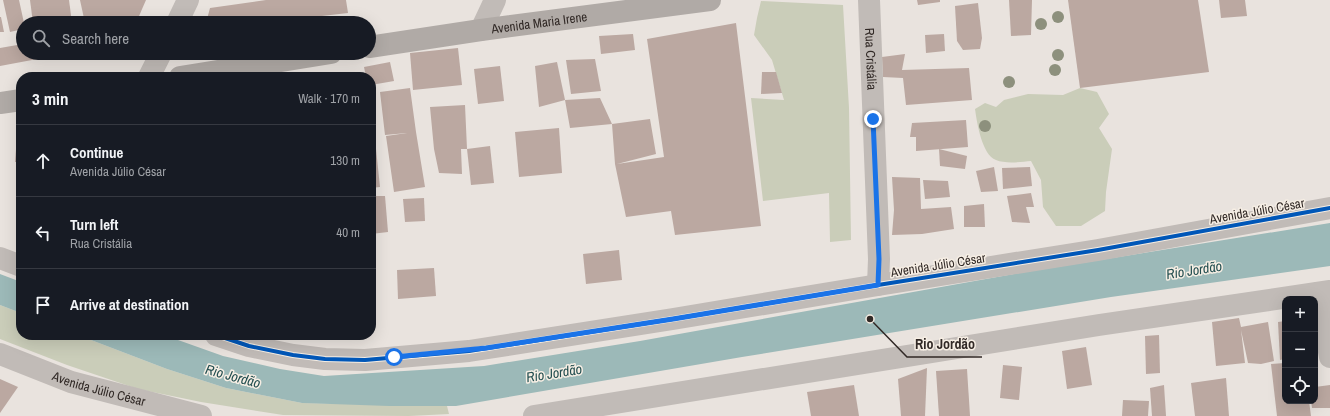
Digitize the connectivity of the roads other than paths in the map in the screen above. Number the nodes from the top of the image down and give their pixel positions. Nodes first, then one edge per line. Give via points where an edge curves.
1 (188, 0) edge
2 (495, 0) edge
3 (710, 0) edge
4 (869, 0) edge
5 (180, 16) edge
6 (481, 30) junction
7 (376, 46) edge
8 (158, 60) edge
9 (287, 60) edge
10 (152, 72) edge
11 (211, 72) edge
12 (16, 101) edge
13 (0, 103) edge
14 (1330, 208) edge
15 (0, 258) edge
16 (16, 264) edge
17 (878, 285) junction
18 (1324, 292) edge
19 (231, 340) edge
20 (0, 354) edge
21 (1330, 357) edge
22 (188, 415) edge
23 (534, 416) edge

1 - 5 street
2 - 6 street
3 - 6 main road, Avenida Maria Irene
4 - 17 street, Rua Cristália
6 - 7 main road, Avenida Maria Irene
8 - 10 street
9 - 11 main road
12 - 13 main road
14 - 17 street, Avenida Júlio César via 1098,250
15 - 16 street
17 - 19 street, Avenida Júlio César via 480,349 365,360 292,355
18 - 21 street
18 - 23 street via 1104,324
20 - 22 street, Avenida Júlio César via 72,382

